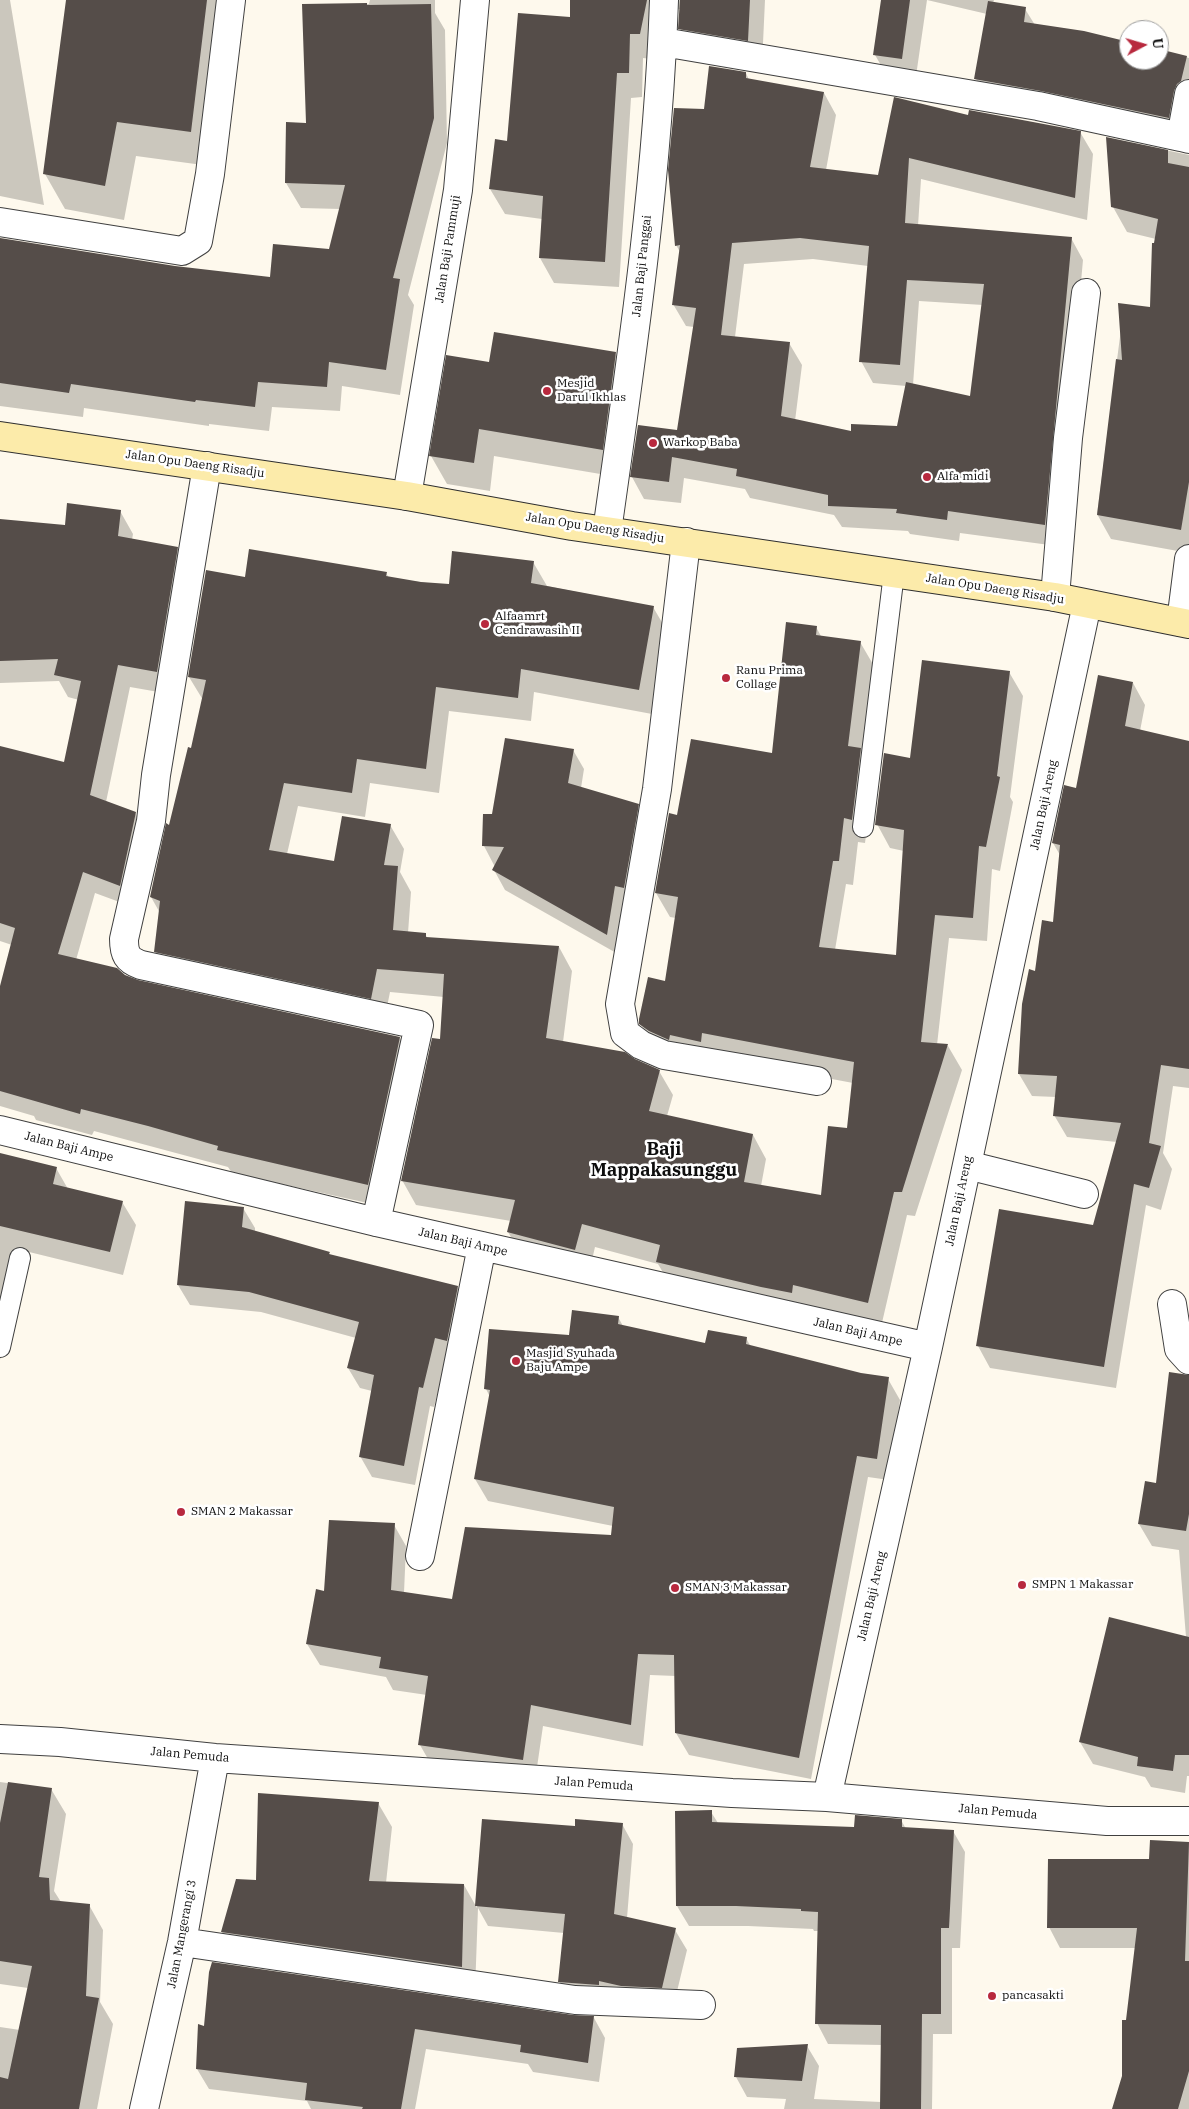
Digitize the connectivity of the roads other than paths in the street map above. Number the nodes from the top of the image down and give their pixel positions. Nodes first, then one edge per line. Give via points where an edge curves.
1 (231, 0) edge
2 (475, 0) edge
3 (664, 0) edge
4 (663, 42) junction
5 (1189, 94) edge
6 (1185, 138) edge
7 (0, 222) edge
8 (1086, 293) dead end
9 (0, 436) edge
10 (207, 466) junction
11 (407, 496) junction
12 (608, 531) junction
13 (686, 542) junction
14 (1189, 560) edge
15 (894, 573) junction
16 (1056, 597) junction
17 (1087, 604) junction
18 (1185, 623) edge
19 (863, 828) dead end
20 (817, 1081) dead end
21 (0, 1130) edge
22 (967, 1165) junction
23 (1084, 1194) dead end
24 (376, 1222) junction
25 (482, 1246) junction
26 (20, 1258) dead end
27 (1172, 1304) dead end
28 (0, 1347) edge
29 (928, 1347) junction
30 (1189, 1360) edge
31 (420, 1556) dead end
32 (0, 1739) edge
33 (215, 1758) junction
34 (827, 1797) junction
35 (1189, 1821) edge
36 (182, 1942) junction
37 (702, 2006) dead end
38 (144, 2109) edge

1 - 7 street via 210,174 198,241 182,251
2 - 11 street, Jalan Baji Pammuji via 458,190
3 - 4 street, Jalan Baji Panggai
4 - 6 street via 1038,106
4 - 12 street, Jalan Baji Panggai via 642,280
5 - 6 street
8 - 16 street via 1068,438
9 - 10 main road, Jalan Opu Daeng Risadju
10 - 11 main road, Jalan Opu Daeng Risadju
10 - 24 street via 151,821 124,950 130,961 141,965 419,1025
11 - 12 main road, Jalan Opu Daeng Risadju
12 - 13 main road, Jalan Opu Daeng Risadju
13 - 15 main road, Jalan Opu Daeng Risadju
13 - 20 street via 657,789 620,1004 625,1033 641,1045 664,1055
14 - 18 street
15 - 16 main road, Jalan Opu Daeng Risadju
15 - 19 lane
16 - 17 main road, Jalan Opu Daeng Risadju
17 - 18 main road, Jalan Opu Daeng Risadju
17 - 22 street, Jalan Baji Areng
21 - 24 street, Jalan Baji Ampe
22 - 23 street
22 - 29 street, Jalan Baji Areng
24 - 25 street, Jalan Baji Ampe
25 - 29 street, Jalan Baji Ampe
25 - 31 street
26 - 28 lane
27 - 30 street via 1179,1350
29 - 34 street, Jalan Baji Areng
32 - 33 street, Jalan Pemuda
33 - 34 street, Jalan Pemuda
33 - 36 street, Jalan Mangerangi 3
34 - 35 street, Jalan Pemuda via 1106,1822
36 - 37 street via 574,2000
36 - 38 street, Jalan Mangerangi 3

